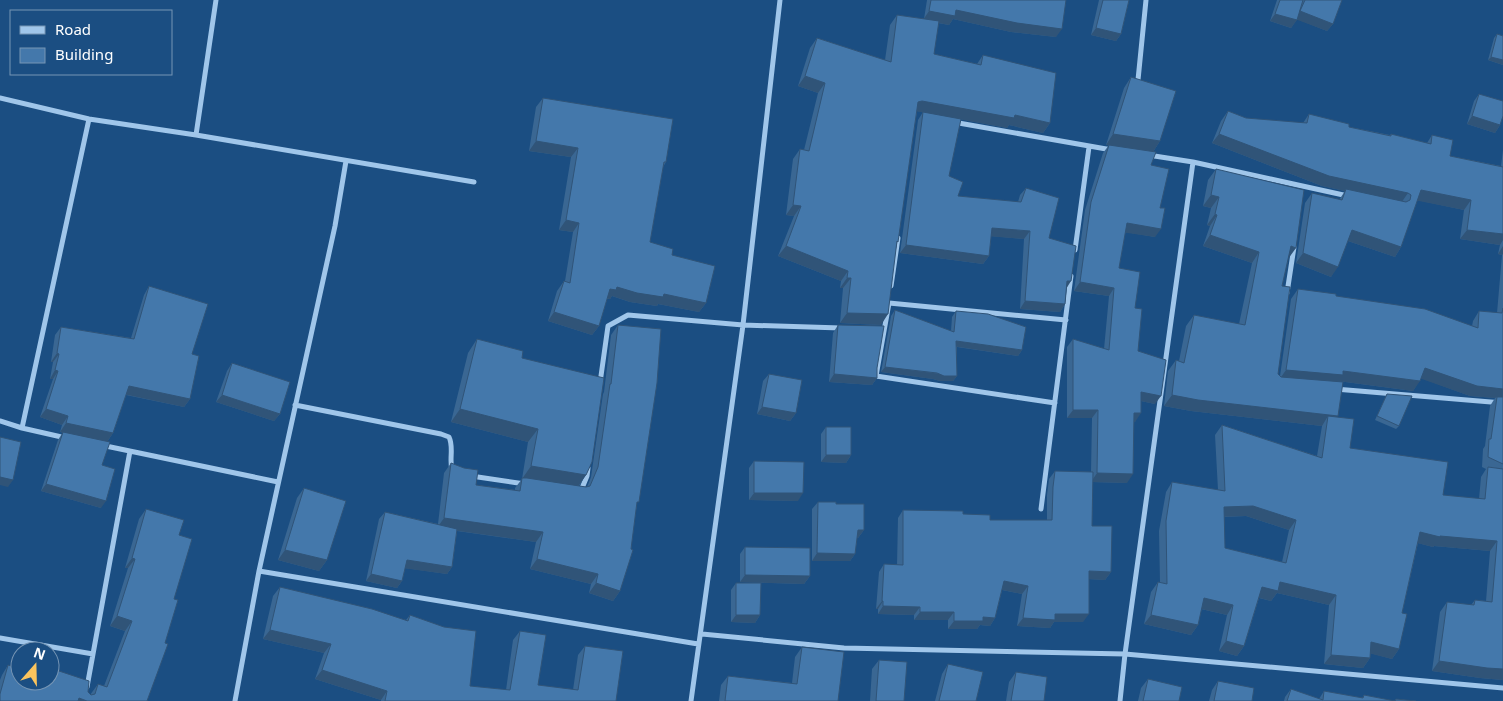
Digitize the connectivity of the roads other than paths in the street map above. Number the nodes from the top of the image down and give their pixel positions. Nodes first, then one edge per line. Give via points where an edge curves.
1 (216, 0) edge
2 (780, 0) edge
3 (1146, 0) edge
4 (1138, 80) edge
5 (0, 98) edge
6 (89, 119) junction
7 (943, 121) edge
8 (196, 136) junction
9 (1089, 147) junction
10 (1117, 151) edge
11 (1146, 155) edge
12 (346, 162) junction
13 (1193, 162) junction
14 (474, 182) dead end
15 (1302, 187) junction
16 (1301, 197) edge
17 (1351, 197) edge
18 (898, 234) edge
19 (1295, 236) edge
20 (1075, 252) edge
21 (1072, 272) edge
22 (1287, 295) edge
23 (889, 303) junction
24 (1066, 320) junction
25 (743, 325) junction
26 (847, 328) edge
27 (875, 329) edge
28 (884, 329) junction
29 (1331, 388) edge
30 (599, 392) edge
31 (1055, 403) junction
32 (1503, 403) edge
33 (295, 405) junction
34 (0, 421) edge
35 (22, 428) junction
36 (76, 440) edge
37 (94, 444) edge
38 (130, 451) junction
39 (589, 457) edge
40 (458, 474) edge
41 (466, 475) edge
42 (278, 482) junction
43 (532, 485) edge
44 (570, 492) edge
45 (1041, 509) dead end
46 (259, 572) junction
47 (702, 634) junction
48 (0, 638) edge
49 (698, 644) junction
50 (844, 648) junction
51 (93, 654) junction
52 (1125, 654) junction
53 (843, 657) edge
54 (1503, 688) edge
55 (86, 692) edge
56 (235, 701) edge
57 (691, 701) edge
58 (1120, 701) edge

1 - 8 street
2 - 25 street
3 - 4 street
5 - 6 street
6 - 8 street
6 - 35 street
7 - 9 street
8 - 12 street
9 - 10 street
9 - 20 street
11 - 13 street
12 - 14 street
12 - 33 street
13 - 15 street
13 - 52 street
15 - 16 street
15 - 17 street
18 - 23 street
19 - 22 street
21 - 24 street
23 - 24 street
23 - 28 street
24 - 31 street
25 - 26 street
25 - 30 street via 628,315 608,326
25 - 47 street
27 - 28 street
28 - 31 street via 876,376
29 - 32 street
31 - 45 street
33 - 40 street via 449,437 452,443 451,470
33 - 42 street
34 - 35 street
35 - 36 street
37 - 38 street
38 - 42 street
38 - 51 street
39 - 44 street via 587,476 580,493
41 - 43 street
42 - 46 street
46 - 49 street
46 - 56 street
47 - 49 street
47 - 50 street
48 - 51 street
49 - 57 street
50 - 52 street
50 - 53 street
51 - 55 street
52 - 54 street
52 - 58 street

